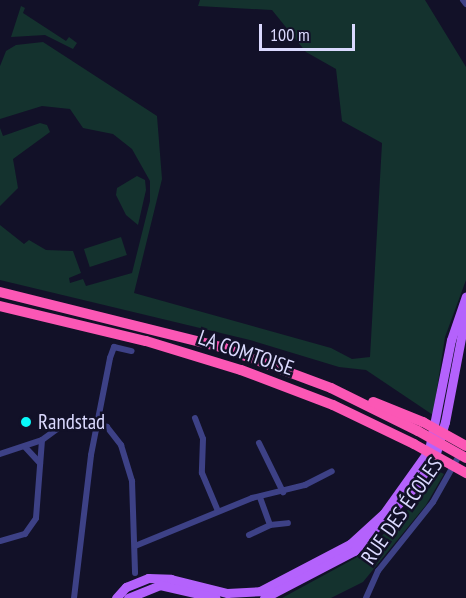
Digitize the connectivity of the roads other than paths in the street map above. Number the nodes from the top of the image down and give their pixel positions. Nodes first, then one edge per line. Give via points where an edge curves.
1 (463, 0) edge
2 (466, 4) edge
3 (0, 292) edge
4 (466, 296) edge
5 (0, 306) edge
6 (466, 312) edge
7 (132, 351) dead end
8 (195, 418) dead end
9 (98, 423) junction
10 (420, 426) junction
11 (42, 440) junction
12 (259, 443) dead end
13 (466, 444) edge
14 (25, 447) junction
15 (0, 454) edge
16 (466, 458) edge
17 (40, 463) junction
18 (332, 471) dead end
19 (466, 473) edge
20 (283, 492) junction
21 (260, 497) junction
22 (218, 510) junction
23 (288, 522) dead end
24 (270, 525) junction
25 (249, 535) dead end
26 (0, 540) edge
27 (135, 546) junction
28 (135, 573) dead end
29 (133, 596) edge
30 (74, 598) edge
31 (116, 598) edge
32 (216, 598) edge
33 (264, 598) edge
34 (366, 598) edge

1 - 2 street
3 - 10 highway, LA COMTOISE via 200,341 331,388
4 - 31 main road via 451,340 429,450 384,513 350,544 260,591 227,593 177,580 148,578 126,587
5 - 19 highway, LA COMTOISE, bridge via 218,363 322,401
6 - 33 main road via 446,422 436,453 418,483 354,550
7 - 9 street via 114,347
8 - 22 street via 203,439 202,473
9 - 11 street via 68,421
9 - 27 street via 113,433 124,453 134,493
9 - 30 street via 88,469
10 - 13 highway, LA COMTOISE, bridge
10 - 16 highway, LA COMTOISE, bridge
11 - 14 street
11 - 17 street
12 - 20 street
13 - 34 street, RUE DES ÉCOLES via 433,502 378,571
14 - 15 street
14 - 17 street
17 - 26 street via 36,518 31,528 15,538
18 - 20 street
20 - 21 street
21 - 22 street
21 - 24 street
22 - 27 street
23 - 24 street
24 - 25 street
27 - 28 street
29 - 32 main road via 160,585

